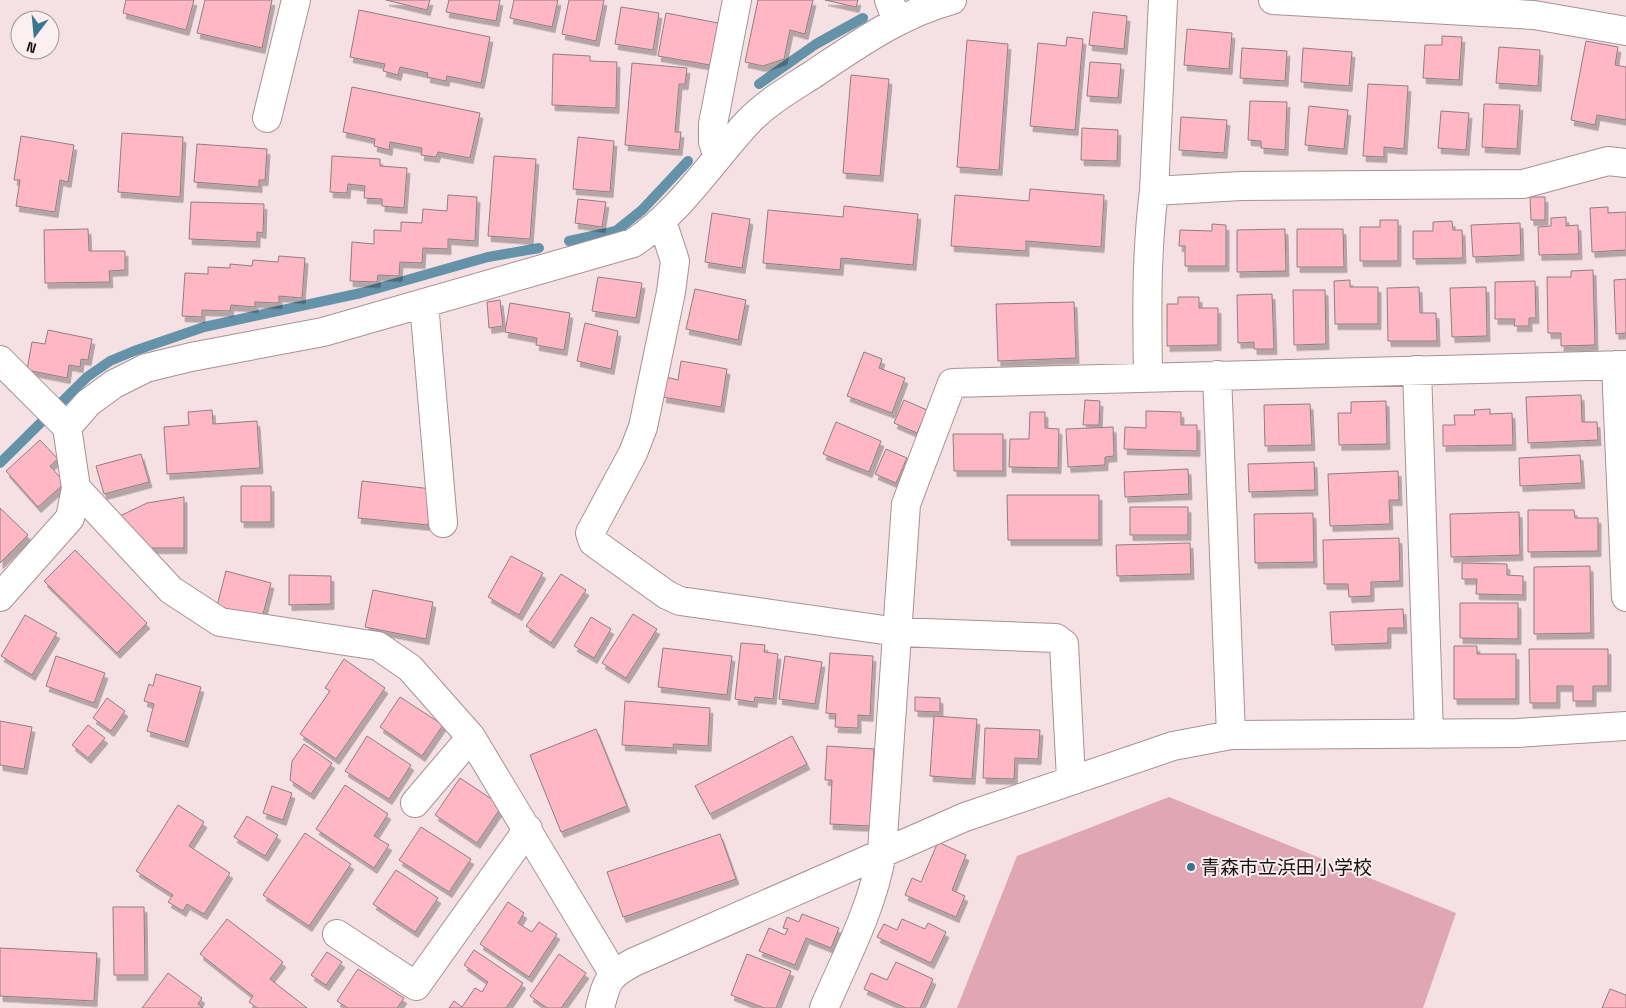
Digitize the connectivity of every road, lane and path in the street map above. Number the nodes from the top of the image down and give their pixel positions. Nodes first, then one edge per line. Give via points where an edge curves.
1 (296, 0) edge
2 (737, 0) edge
3 (952, 0) edge
4 (1163, 0) edge
5 (1273, 0) edge
6 (1385, 3) edge
7 (1534, 8) edge
8 (893, 10) edge
9 (1626, 31) edge
10 (267, 118) dead end
11 (718, 157) junction
12 (1626, 163) edge
13 (1154, 190) junction
14 (662, 221) junction
15 (424, 303) junction
16 (0, 360) edge
17 (1621, 365) edge
18 (1416, 370) junction
19 (1217, 375) junction
20 (1148, 377) junction
21 (57, 417) junction
22 (76, 488) junction
23 (443, 523) dead end
24 (0, 597) edge
25 (1626, 597) edge
26 (898, 632) junction
27 (1626, 726) edge
28 (1429, 734) junction
29 (1231, 735) junction
30 (471, 737) junction
31 (1071, 779) junction
32 (415, 803) dead end
33 (528, 829) junction
34 (882, 852) junction
35 (337, 934) dead end
36 (614, 973) junction
37 (600, 1008) edge
38 (824, 1008) edge

1 - 10 street
2 - 11 street via 713,124 713,142
3 - 8 street
4 - 13 street
5 - 6 street
6 - 7 street
7 - 9 street
8 - 11 street via 749,120
11 - 14 street
12 - 13 street via 1608,161 1523,184 1241,186
13 - 20 street via 1146,276
14 - 15 street via 633,243
14 - 26 street via 675,261 643,426 633,453 590,533 593,542 680,601
15 - 21 street via 322,332 146,368 114,384 88,403
15 - 23 street
16 - 21 street
17 - 18 street
17 - 25 street
18 - 19 street
18 - 28 street
19 - 20 street
19 - 29 street
20 - 26 street via 952,383 906,504
21 - 22 street
22 - 24 street via 70,518
22 - 30 street via 171,590 220,622 378,646 410,668
26 - 31 street via 1056,638 1064,644
26 - 34 street
27 - 28 street via 1517,733
28 - 29 street
29 - 31 street via 1173,746
30 - 32 street
30 - 33 street
31 - 34 street
33 - 35 street via 416,986
33 - 36 street
34 - 36 street
34 - 38 street via 869,905
36 - 37 street via 605,988

